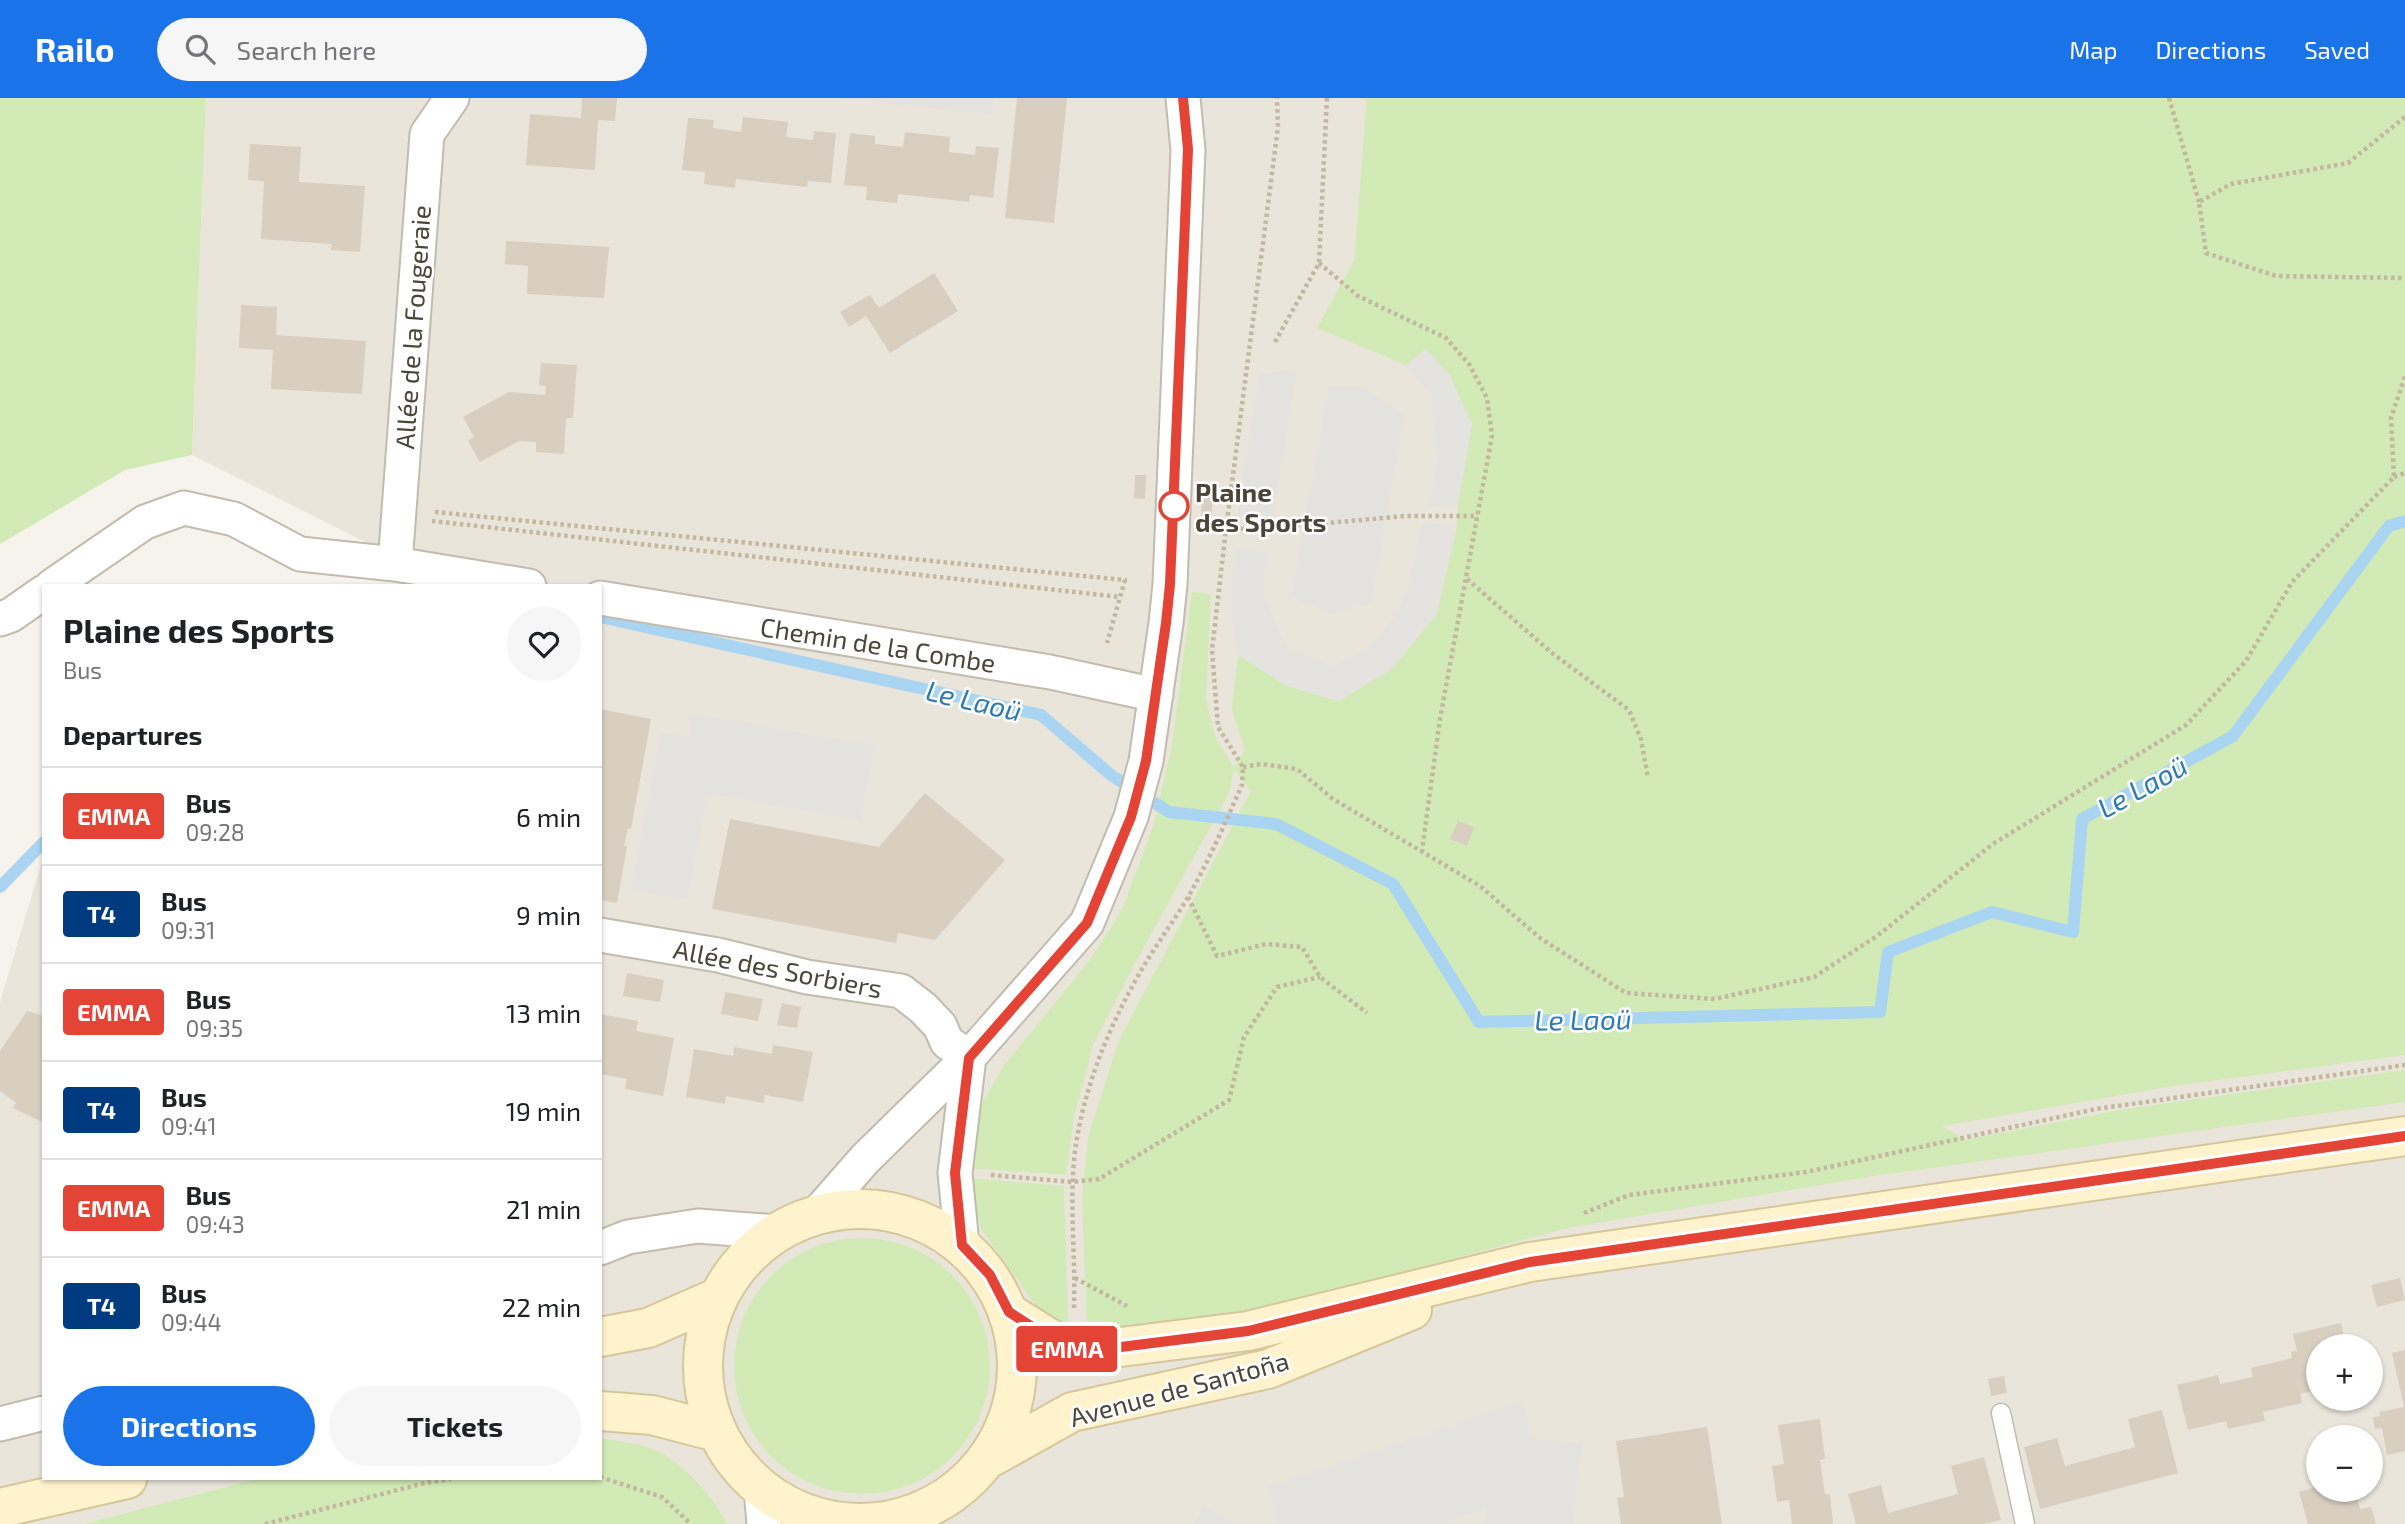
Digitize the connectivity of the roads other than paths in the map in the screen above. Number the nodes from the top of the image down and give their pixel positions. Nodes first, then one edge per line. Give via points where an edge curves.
1 (452, 98) edge
2 (1183, 98) edge
3 (395, 564) junction
4 (55, 584) edge
5 (517, 584) edge
6 (42, 593) edge
7 (602, 598) edge
8 (0, 619) edge
9 (1156, 695) junction
10 (602, 935) edge
11 (969, 1058) junction
12 (2405, 1136) edge
13 (816, 1215) junction
14 (776, 1233) junction
15 (962, 1245) junction
16 (602, 1247) edge
17 (1530, 1262) junction
18 (719, 1297) junction
19 (1009, 1312) junction
20 (602, 1337) edge
21 (602, 1411) edge
22 (2001, 1413) dead end
23 (42, 1414) edge
24 (0, 1424) edge
25 (717, 1432) junction
26 (988, 1459) junction
27 (123, 1480) edge
28 (763, 1506) edge
29 (0, 1508) edge
30 (902, 1520) edge
31 (2025, 1524) edge

1 - 3 street, Allée de la Fougeraie via 427,134
2 - 9 street via 1188,149 1175,482 1166,623
3 - 4 street via 300,555 234,519 184,508 145,522
3 - 5 street
6 - 8 street
7 - 9 street, Chemin de la Combe via 1050,672
9 - 11 street via 1131,817 1087,923
10 - 11 street, Allée des Sorbiers via 901,991 940,1026 947,1042
11 - 13 street via 865,1159
11 - 15 street via 955,1173
12 - 17 main road, Avenue de Santoña
13 - 14 main road
13 - 15 main road via 867,1209 917,1219
14 - 16 street via 698,1226 628,1237
14 - 18 main road via 743,1261
15 - 19 main road via 990,1275
17 - 19 main road, Avenue de Santoña via 1248,1331 1073,1353
17 - 26 main road, Avenue de Santoña via 1268,1369 1072,1412
18 - 20 main road via 648,1328
18 - 25 main road via 704,1341 704,1387
19 - 26 main road via 1018,1362 1013,1400
21 - 25 main road via 652,1415
22 - 31 lane
23 - 24 street
25 - 28 main road
26 - 30 main road via 952,1494
27 - 29 main road
28 - 30 main road via 856,1523

